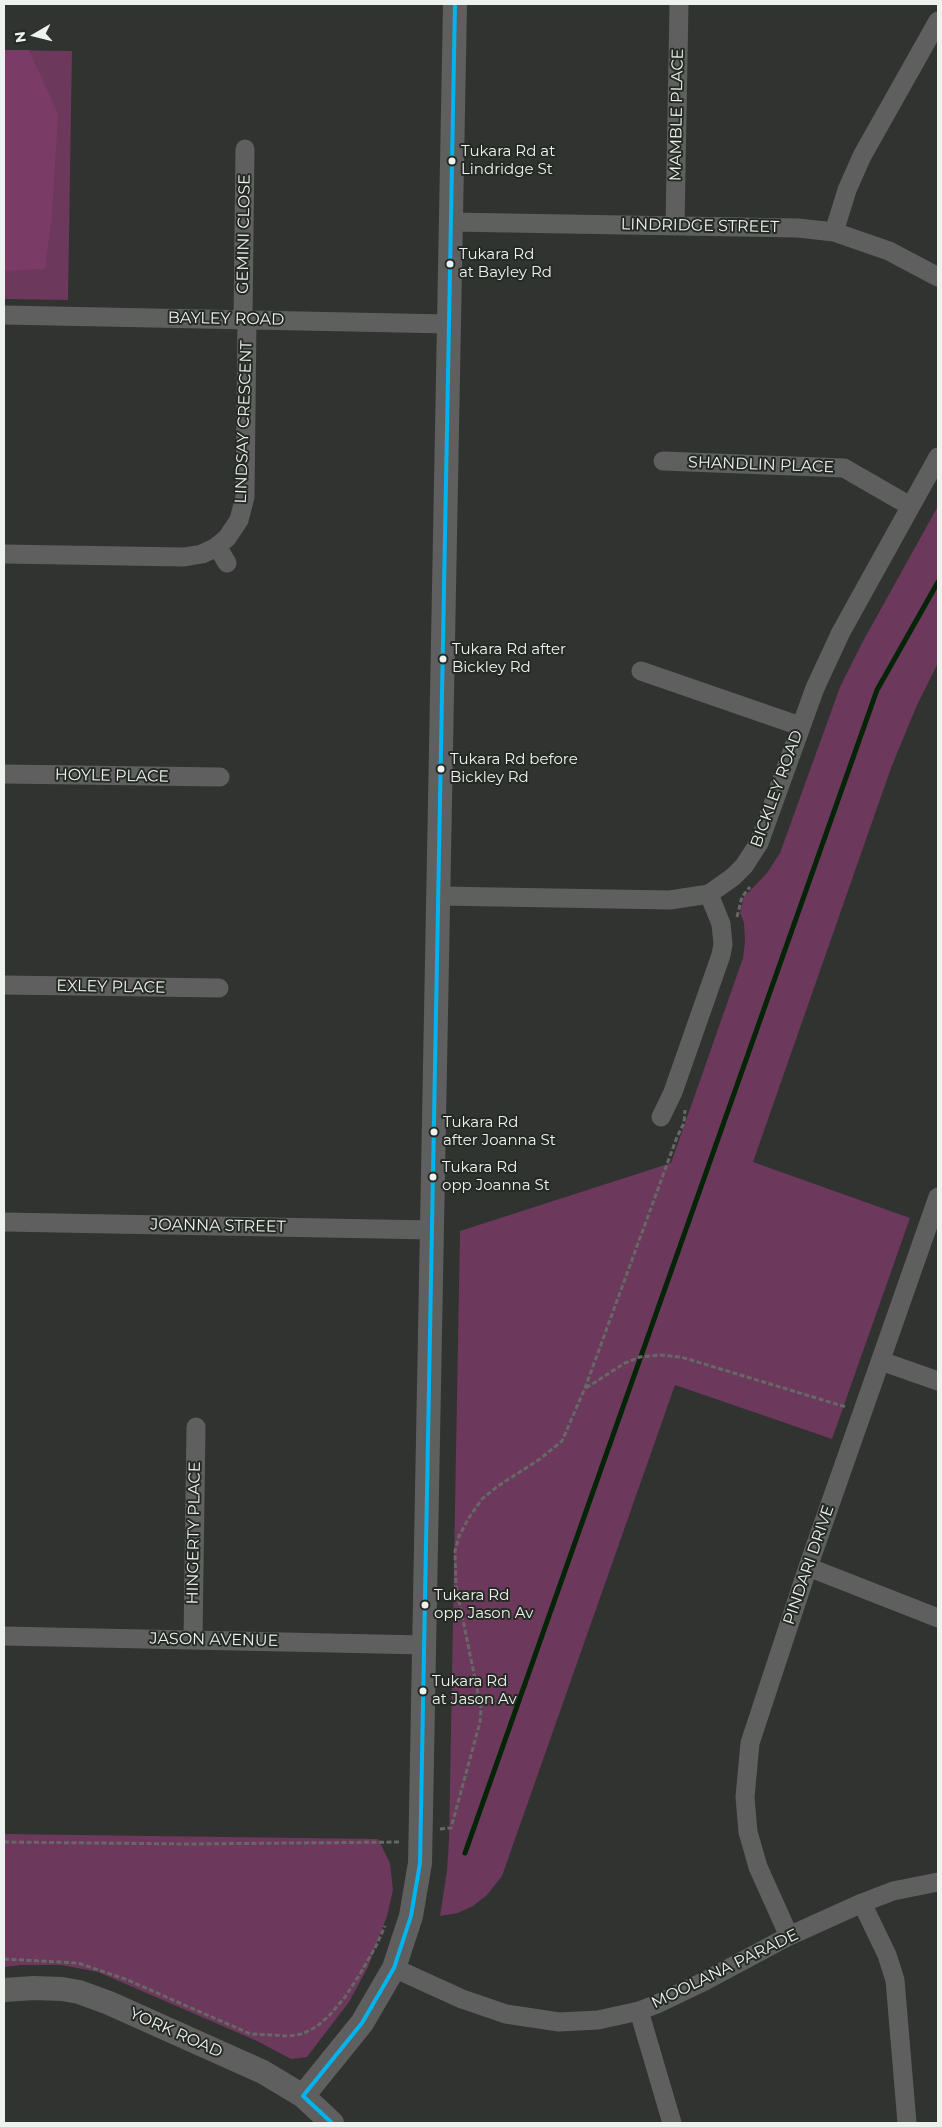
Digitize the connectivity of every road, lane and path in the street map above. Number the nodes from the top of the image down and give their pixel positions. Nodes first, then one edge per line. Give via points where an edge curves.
1 (455, 4) edge
2 (679, 4) edge
3 (938, 21) edge
4 (245, 149) dead end
5 (451, 222) junction
6 (676, 226) junction
7 (834, 232) junction
8 (938, 277) edge
9 (4, 315) edge
10 (245, 320) junction
11 (449, 324) junction
12 (938, 457) edge
13 (663, 461) dead end
14 (910, 506) junction
15 (217, 546) junction
16 (4, 554) edge
17 (227, 563) dead end
18 (641, 671) dead end
19 (800, 726) junction
20 (4, 774) edge
21 (220, 777) dead end
22 (755, 881) dead end
23 (708, 894) junction
24 (439, 896) junction
25 (736, 925) dead end
26 (4, 985) edge
27 (219, 988) dead end
28 (685, 1105) dead end
29 (661, 1116) dead end
30 (938, 1198) edge
31 (4, 1222) edge
32 (432, 1230) junction
33 (881, 1361) junction
34 (938, 1381) edge
35 (586, 1388) junction
36 (846, 1407) dead end
37 (196, 1427) dead end
38 (808, 1566) junction
39 (938, 1618) edge
40 (4, 1636) edge
41 (193, 1640) junction
42 (424, 1645) junction
43 (438, 1832) dead end
44 (4, 1842) edge
45 (401, 1849) dead end
46 (938, 1882) edge
47 (862, 1903) junction
48 (386, 1922) dead end
49 (789, 1936) junction
50 (4, 1959) edge
51 (394, 1968) junction
52 (4, 1990) edge
53 (639, 2011) junction
54 (302, 2096) junction
55 (332, 2123) edge
56 (672, 2123) edge
57 (907, 2123) edge

1 - 5 street
2 - 6 street, MAMBLE PLACE
3 - 7 street via 862,156
4 - 10 street, GEMINI CLOSE
5 - 6 street, LINDRIDGE STREET
5 - 11 street
6 - 7 street, LINDRIDGE STREET via 798,228
7 - 8 street, LINDRIDGE STREET via 889,251
9 - 10 street, BAYLEY ROAD
10 - 11 street, BAYLEY ROAD
10 - 15 street, LINDSAY CRESCENT via 245,497 239,520
11 - 24 street
12 - 14 street, BICKLEY ROAD
13 - 14 street, SHANDLIN PLACE via 844,468
14 - 19 street, BICKLEY ROAD via 841,632
15 - 16 street, LINDSAY CRESCENT via 202,554 184,557
15 - 17 street
18 - 19 street
19 - 23 street, BICKLEY ROAD via 756,849 733,877
20 - 21 street, HOYLE PLACE
22 - 25 path via 742,897
23 - 24 street, BICKLEY ROAD via 670,900
23 - 29 street via 720,924 721,955 673,1092
24 - 32 street
26 - 27 street, EXLEY PLACE
28 - 35 path via 684,1123
30 - 33 street, PINDARI DRIVE
31 - 32 street, JOANNA STREET
32 - 42 street
33 - 34 street
33 - 38 street, PINDARI DRIVE
35 - 36 path via 640,1356 661,1355 681,1357
35 - 43 path via 562,1441 482,1500 459,1536 455,1551 456,1586 480,1715 450,1828 441,1828
37 - 41 street, HINGERTY PLACE
38 - 39 street
38 - 49 street, PINDARI DRIVE via 755,1725 746,1777 746,1814 752,1850
40 - 41 street, JASON AVENUE
41 - 42 street, JASON AVENUE
42 - 51 street via 420,1863 411,1916
44 - 45 path via 401,1842
46 - 47 street, MOOLANA PARADE via 893,1891
47 - 49 street, MOOLANA PARADE
47 - 57 street via 895,1980
48 - 50 path via 376,1946 345,1998 316,2027 289,2036 251,2034 125,1979 78,1963
49 - 53 street, MOOLANA PARADE via 705,1982
51 - 53 street, MOOLANA PARADE via 477,2005 526,2018 584,2021
51 - 54 street via 362,2023
52 - 54 street, YORK ROAD via 52,1988 94,1997 263,2072
53 - 56 street
54 - 55 street, YORK ROAD

